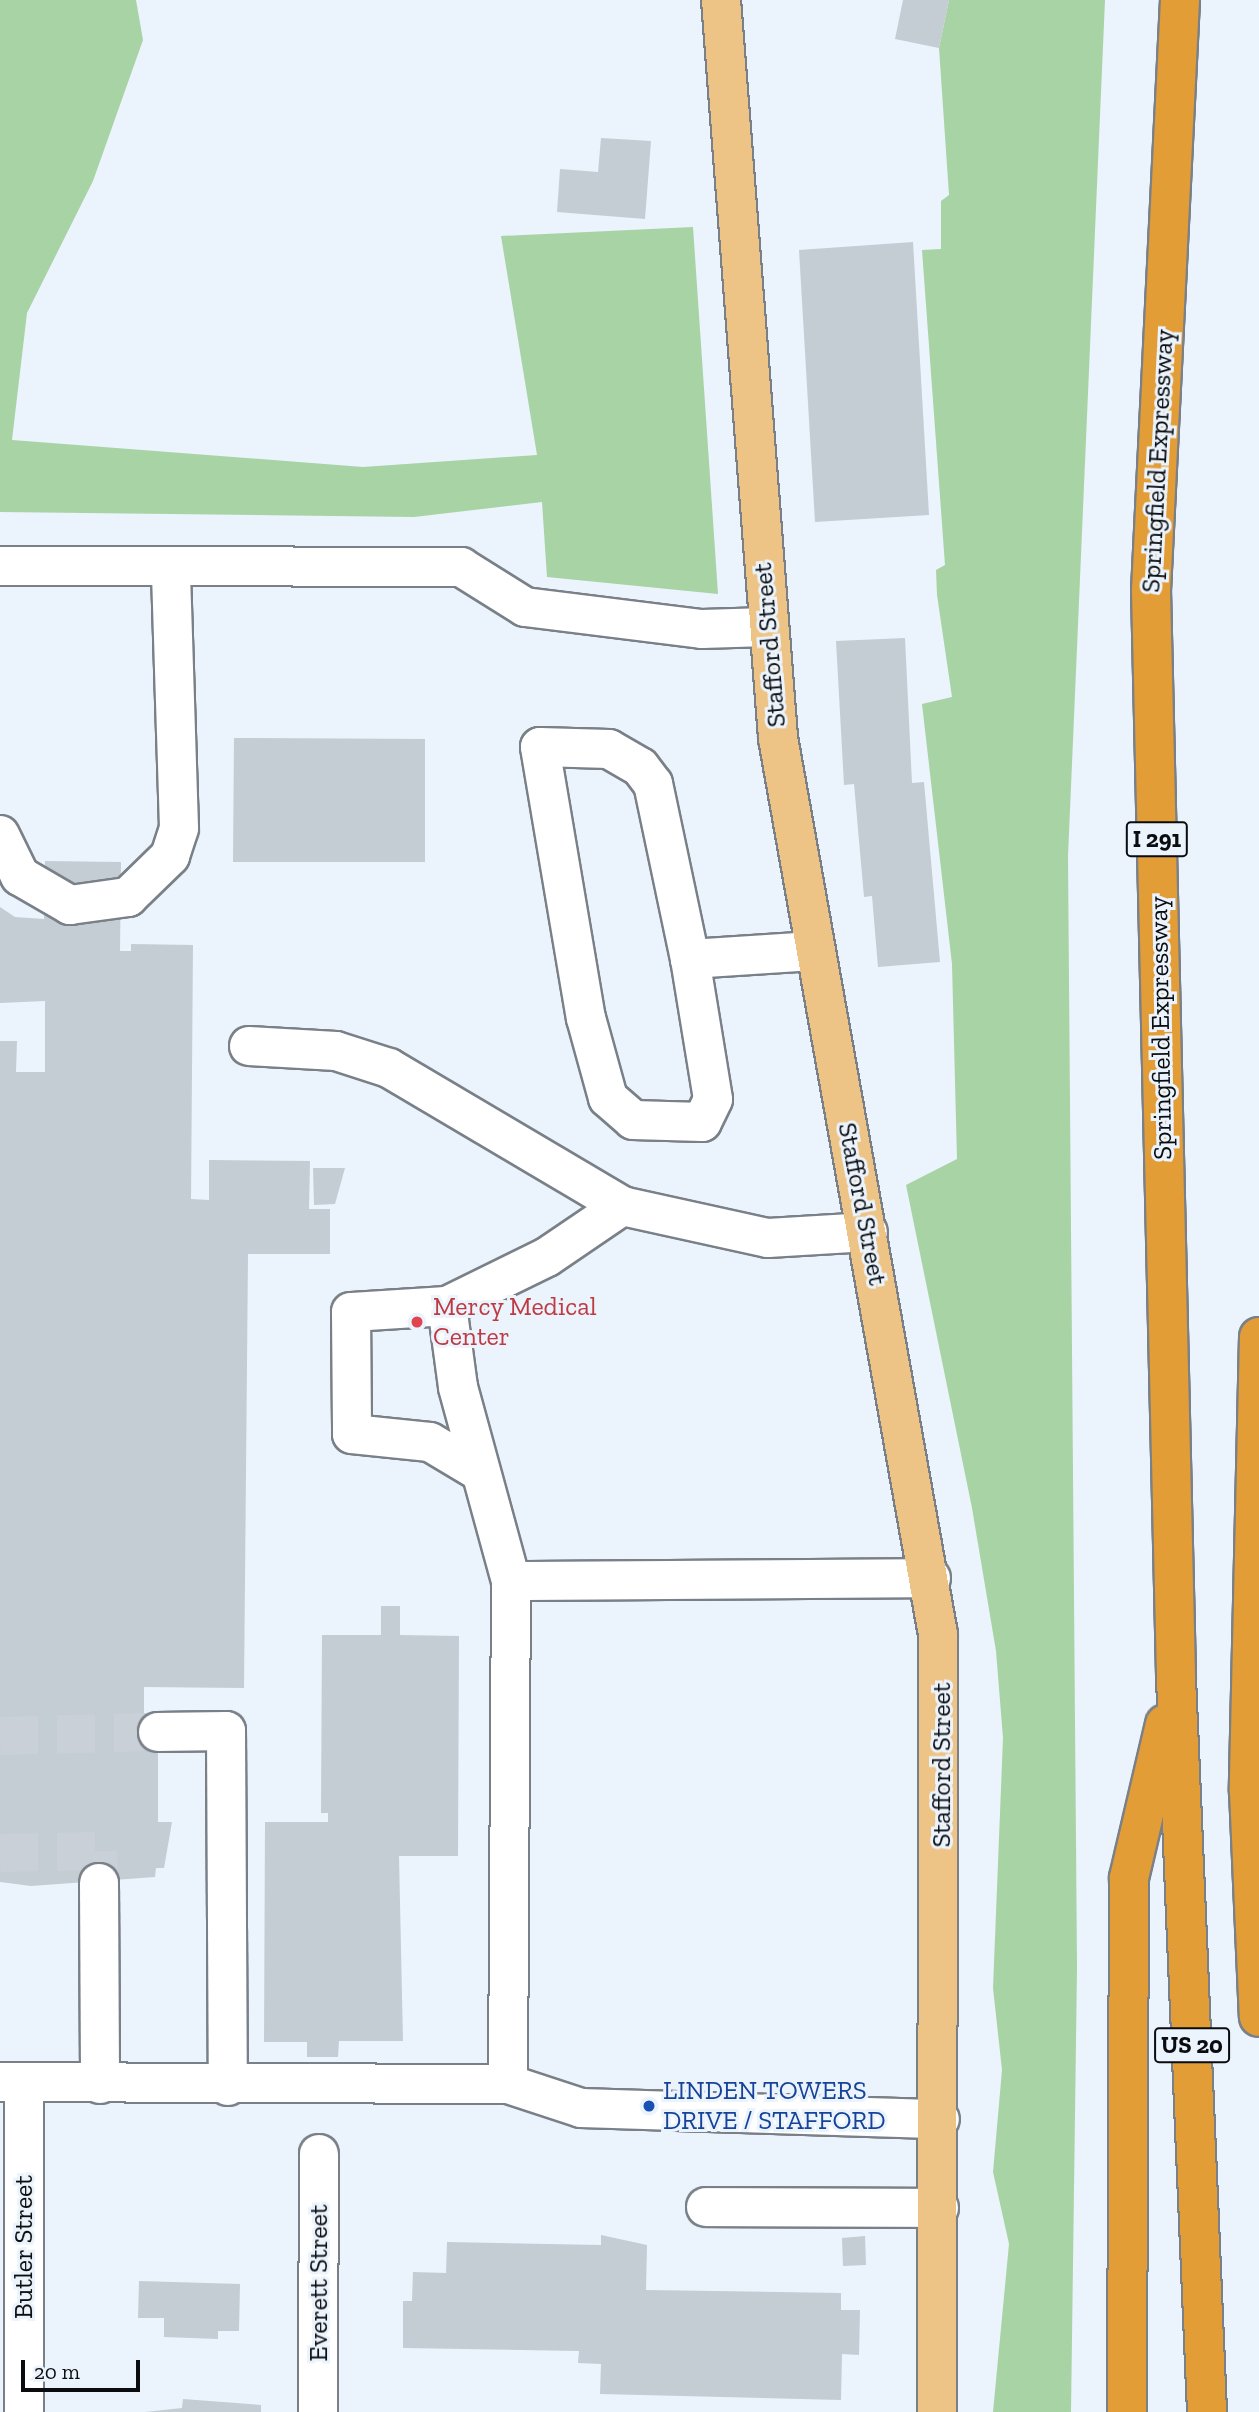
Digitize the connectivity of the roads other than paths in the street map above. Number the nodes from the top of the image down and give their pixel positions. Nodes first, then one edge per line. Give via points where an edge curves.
1 (721, 0) edge
2 (1180, 0) edge
3 (0, 566) edge
4 (171, 567) junction
5 (767, 627) junction
6 (0, 835) edge
7 (814, 951) junction
8 (690, 960) junction
9 (249, 1046) dead end
10 (622, 1206) junction
11 (868, 1232) junction
12 (447, 1306) junction
13 (1259, 1337) edge
14 (1259, 1391) edge
15 (477, 1471) junction
16 (931, 1578) junction
17 (511, 1581) junction
18 (1176, 1678) junction
19 (158, 1732) tunnel mouth
20 (99, 1883) tunnel mouth
21 (1259, 2017) edge
22 (12, 2082) edge
23 (100, 2084) junction
24 (508, 2084) junction
25 (228, 2086) junction
26 (940, 2119) junction
27 (319, 2154) dead end
28 (706, 2207) dead end
29 (939, 2208) junction
30 (24, 2412) edge
31 (318, 2412) edge
32 (937, 2412) edge
33 (1127, 2412) edge
34 (1207, 2412) edge

1 - 5 main road, Stafford Street
2 - 18 highway, Springfield Expressway / I 291 via 1152,590
3 - 4 street
4 - 5 street via 461,567 525,607 702,629
4 - 6 street via 178,828 152,880 119,900 70,905 20,876
5 - 7 main road, Stafford Street via 778,738
7 - 8 street
7 - 11 main road, Stafford Street
8 - 8 street via 713,1100 702,1122 633,1120 608,1098 586,1018 540,747 609,749 640,767 653,784
9 - 10 street via 336,1051 389,1068
10 - 11 street via 768,1238
10 - 12 street via 547,1257
11 - 16 main road, Stafford Street
12 - 15 street
12 - 15 street via 351,1312 352,1433 430,1442
13 - 14 highway
14 - 21 highway, US 20 via 1249,1791
15 - 17 street
16 - 17 street
16 - 26 main road, Stafford Street via 943,1699
17 - 24 street
18 - 33 highway via 1129,1878
18 - 34 highway, US 20
19 - 25 street via 226,1731
20 - 23 street
22 - 23 street
22 - 30 street, Butler Street
23 - 25 street
24 - 25 street
24 - 26 street via 581,2108
26 - 29 main road, Stafford Street
27 - 31 street, Everett Street
28 - 29 street
29 - 32 main road, Stafford Street

